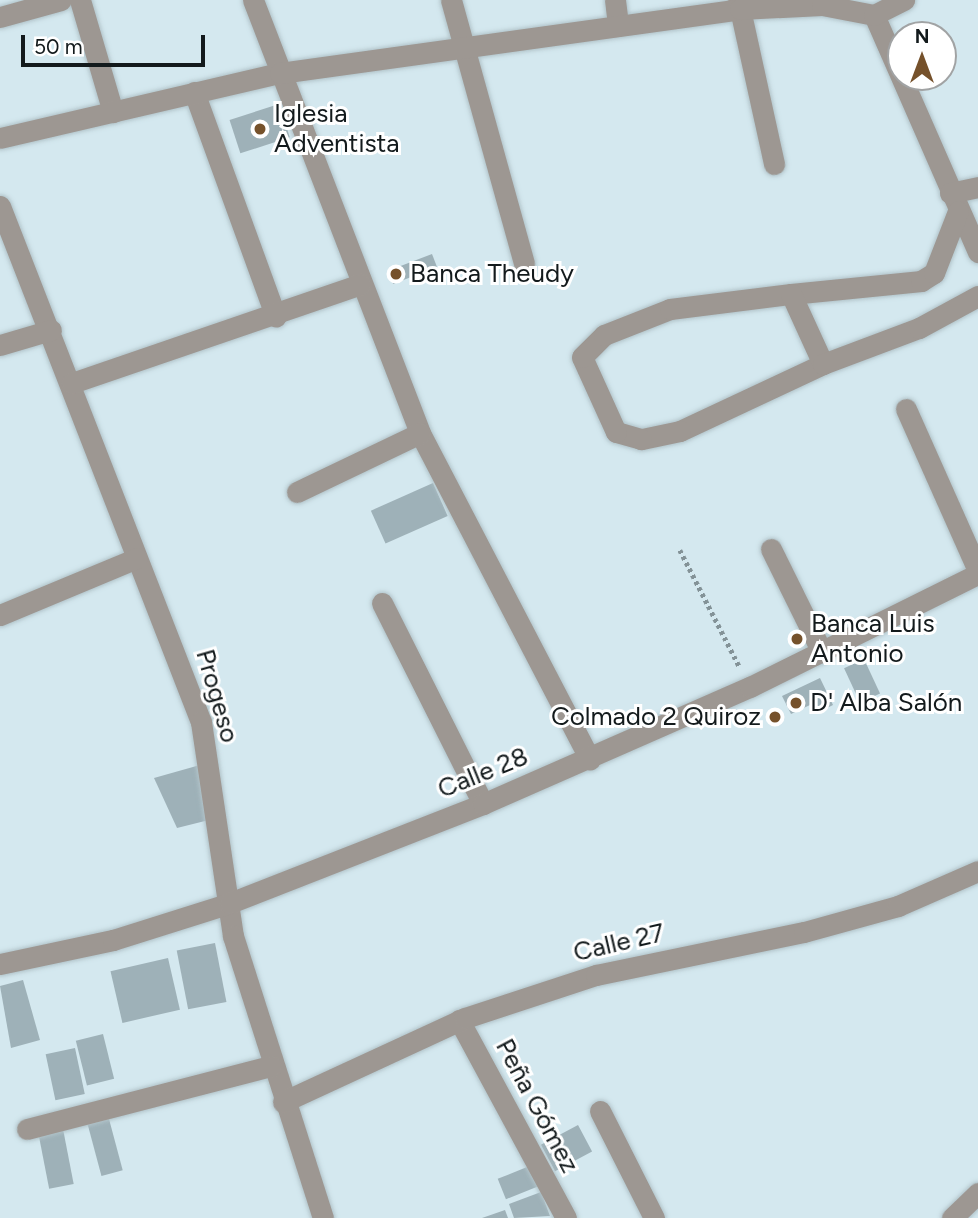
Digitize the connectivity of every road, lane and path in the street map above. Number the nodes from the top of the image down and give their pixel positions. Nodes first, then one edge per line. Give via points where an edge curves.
1 (61, 0) edge
2 (80, 0) edge
3 (253, 0) edge
4 (451, 0) edge
5 (615, 0) edge
6 (904, 0) edge
7 (820, 2) edge
8 (739, 5) edge
9 (874, 15) junction
10 (0, 17) edge
11 (618, 26) junction
12 (461, 46) junction
13 (280, 73) junction
14 (194, 92) junction
15 (113, 112) junction
16 (0, 138) edge
17 (774, 164) dead end
18 (978, 187) edge
19 (954, 202) junction
20 (0, 206) edge
21 (978, 252) edge
22 (523, 263) dead end
23 (362, 284) junction
24 (791, 294) junction
25 (978, 296) edge
26 (276, 317) junction
27 (51, 330) junction
28 (0, 345) edge
29 (823, 364) junction
30 (72, 383) junction
31 (906, 409) dead end
32 (420, 433) junction
33 (297, 492) dead end
34 (771, 549) dead end
35 (680, 550) dead end
36 (137, 558) junction
37 (978, 573) edge
38 (382, 603) dead end
39 (0, 615) edge
40 (822, 652) junction
41 (750, 687) junction
42 (590, 759) junction
43 (483, 804) junction
44 (978, 871) edge
45 (230, 903) junction
46 (0, 964) edge
47 (459, 1020) junction
48 (271, 1066) junction
49 (283, 1102) junction
50 (600, 1111) dead end
51 (27, 1129) dead end
52 (978, 1193) edge
53 (323, 1218) edge
54 (566, 1218) edge
55 (654, 1218) edge
56 (952, 1218) edge

1 - 10 street
2 - 15 street
3 - 13 street
4 - 12 street
5 - 11 street
6 - 9 street
7 - 8 street
7 - 9 street
8 - 11 street
8 - 17 street
9 - 19 street
11 - 12 street
12 - 13 street
12 - 22 street
13 - 14 street
13 - 23 street
14 - 15 street
14 - 26 street
15 - 16 street
18 - 19 street
19 - 21 street
19 - 24 street via 934,273 921,281
20 - 27 street, Progeso
23 - 26 street
23 - 32 street
24 - 29 street
24 - 29 street via 712,302 631,322 590,345 582,357 586,374 616,432 641,439 680,431
25 - 29 street via 909,332
26 - 30 street
27 - 28 street
27 - 30 street, Progeso
30 - 36 street, Progeso
31 - 37 street
32 - 33 street
32 - 42 street
34 - 40 street
35 - 41 path
36 - 39 street
36 - 45 street, Progeso via 201,722
37 - 40 street, Calle 28
38 - 43 street
40 - 41 street, Calle 28
41 - 42 street, Calle 28
42 - 43 street, Calle 28
43 - 45 street, Calle 28
44 - 47 street, Calle 27 via 885,910 596,975
45 - 46 street, Calle 28 via 113,940
45 - 48 street, Progeso via 233,936
47 - 49 street, Calle 27
47 - 54 street, Peña Gómez
48 - 49 street, Progeso
48 - 51 street
49 - 53 street, Progeso
50 - 55 street
52 - 56 street

